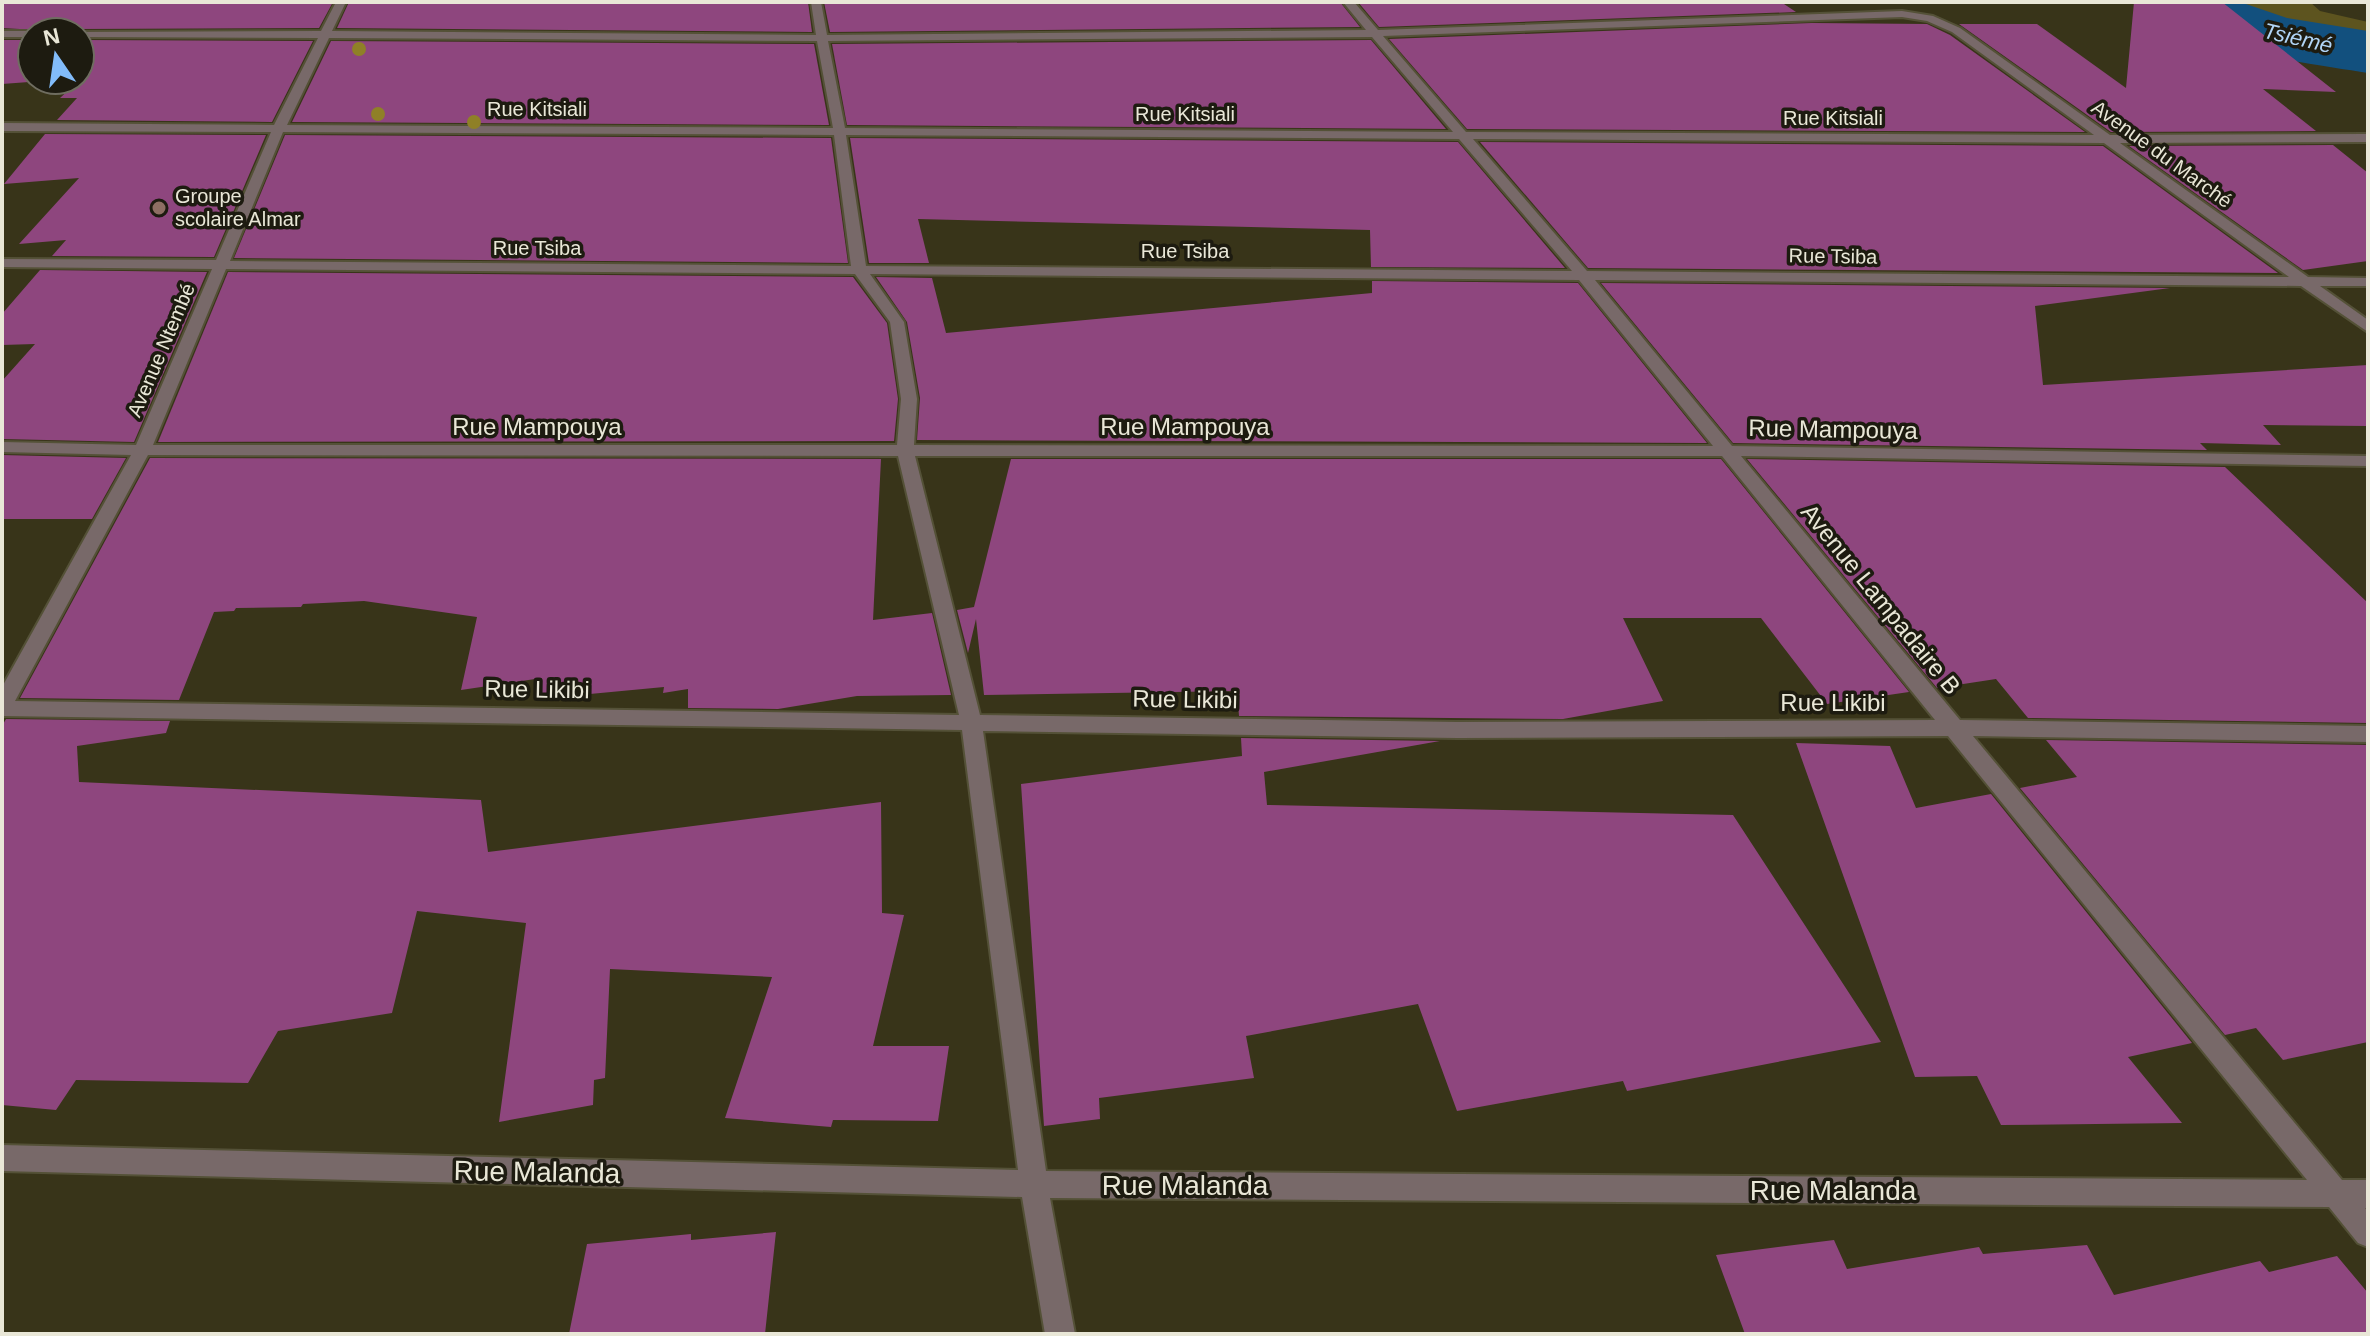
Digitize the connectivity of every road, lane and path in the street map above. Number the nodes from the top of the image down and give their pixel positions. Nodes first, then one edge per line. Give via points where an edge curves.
1 (341, 2) edge
2 (816, 2) edge
3 (1348, 2) edge
4 (1373, 32) junction
5 (325, 33) junction
6 (96, 34) edge
7 (824, 38) junction
8 (2, 127) edge
9 (279, 128) junction
10 (839, 131) junction
11 (1464, 136) junction
12 (2368, 138) edge
13 (2106, 139) junction
14 (2, 263) edge
15 (218, 267) junction
16 (859, 269) junction
17 (1582, 274) junction
18 (2303, 281) junction
19 (2368, 282) edge
20 (2368, 327) edge
21 (2, 447) edge
22 (142, 450) junction
23 (905, 450) junction
24 (1727, 451) junction
25 (2368, 461) edge
26 (2, 707) edge
27 (971, 722) junction
28 (1953, 728) junction
29 (2368, 734) edge
30 (2, 1158) edge
31 (1034, 1184) junction
32 (2337, 1194) junction
33 (2368, 1194) edge
34 (2368, 1233) edge
35 (1060, 1334) edge

1 - 5 street, Avenue Ntembé
2 - 7 street
3 - 4 street, Avenue Lampadaire B
4 - 7 street
4 - 11 street, Avenue Lampadaire B
4 - 13 street, Avenue du Marché via 1654,27 1902,14 1956,30
5 - 6 street
5 - 7 street
5 - 9 street, Avenue Ntembé
7 - 10 street
8 - 9 street, Rue Kitsiali
9 - 10 street, Rue Kitsiali
9 - 15 street, Avenue Ntembé
10 - 11 street, Rue Kitsiali
10 - 16 street
11 - 13 street, Rue Kitsiali
11 - 17 street, Avenue Lampadaire B
12 - 13 street, Rue Kitsiali
13 - 18 street, Avenue du Marché
14 - 15 street, Rue Tsiba
15 - 16 street, Rue Tsiba
15 - 22 street, Avenue Ntembé
16 - 17 street, Rue Tsiba
16 - 23 street via 897,322 909,399
17 - 18 street, Rue Tsiba
17 - 24 street, Avenue Lampadaire B
18 - 19 street, Rue Tsiba
18 - 20 street, Avenue du Marché
21 - 22 street, Rue Mampouya
22 - 23 street, Rue Mampouya
22 - 26 street, Avenue Ntembé
23 - 24 street, Rue Mampouya
23 - 27 street
24 - 25 street, Rue Mampouya
24 - 28 street, Avenue Lampadaire B
26 - 27 street, Rue Likibi
27 - 28 street, Rue Likibi via 1457,730
27 - 31 street
28 - 29 street, Rue Likibi
28 - 32 street, Avenue Lampadaire B
30 - 31 street, Rue Malanda
31 - 32 street, Rue Malanda
31 - 35 street
32 - 33 street, Rue Malanda
32 - 34 street, Avenue Lampadaire B

